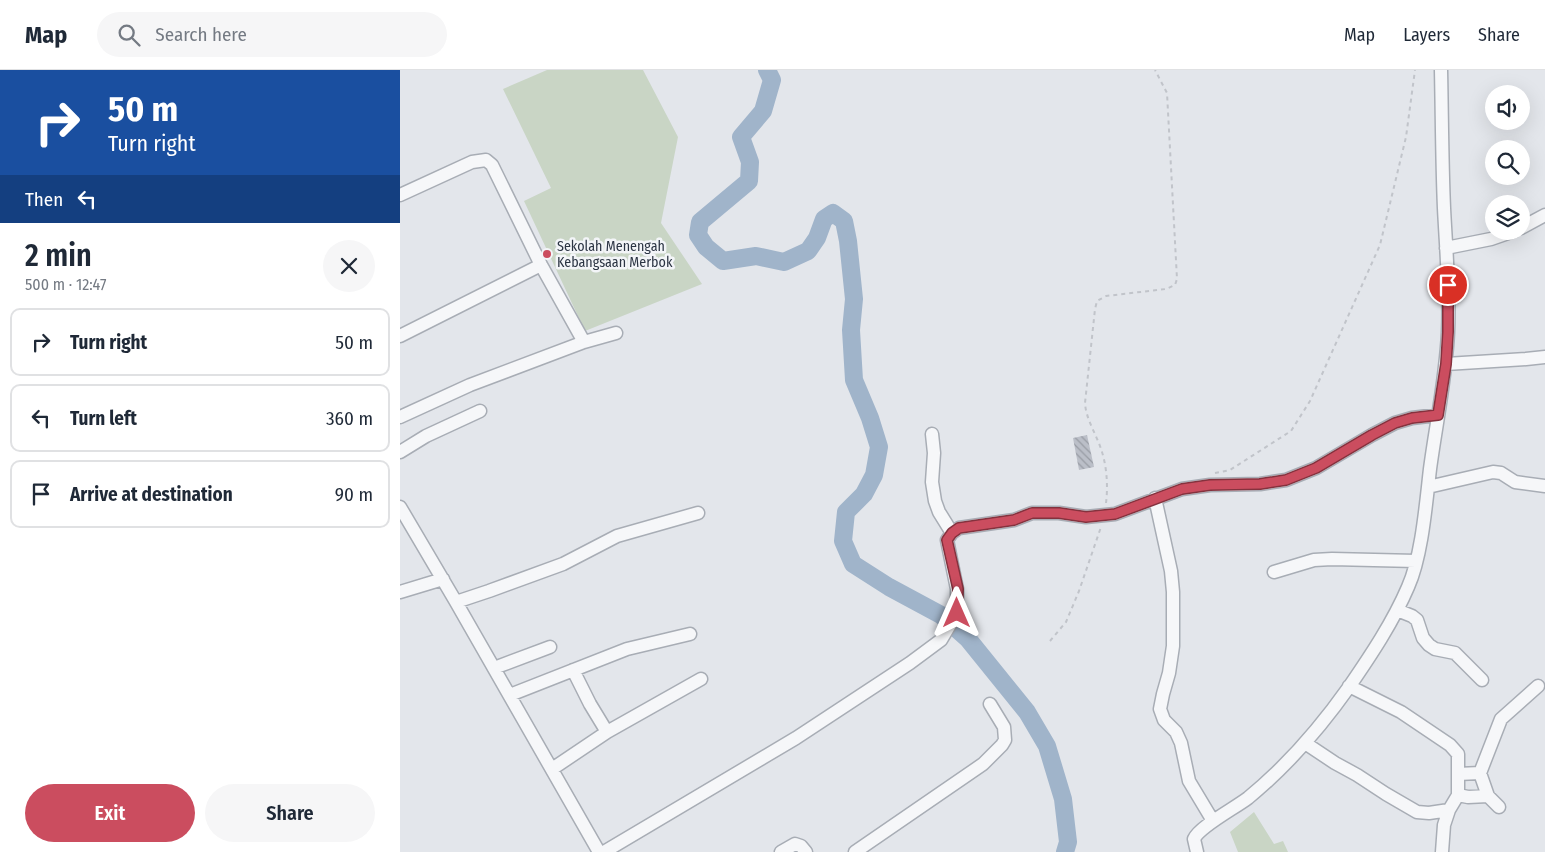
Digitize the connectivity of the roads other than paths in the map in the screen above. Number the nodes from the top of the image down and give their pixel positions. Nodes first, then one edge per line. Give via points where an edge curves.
1 (1441, 70) edge
2 (400, 195) edge
3 (1545, 215) edge
4 (1530, 223) edge
5 (1487, 240) edge
6 (1446, 248) junction
7 (541, 265) junction
8 (616, 333) dead end
9 (400, 336) edge
10 (584, 342) junction
11 (1545, 357) edge
12 (1446, 364) junction
13 (480, 411) dead end
14 (1438, 415) junction
15 (400, 417) edge
16 (932, 434) dead end
17 (400, 452) edge
18 (1545, 486) edge
19 (1428, 487) junction
20 (1155, 498) junction
21 (400, 507) edge
22 (698, 513) dead end
23 (952, 533) junction
24 (1416, 561) junction
25 (1274, 572) dead end
26 (443, 579) junction
27 (400, 592) edge
28 (456, 602) junction
29 (1397, 610) junction
30 (690, 634) dead end
31 (550, 647) dead end
32 (494, 668) junction
33 (574, 670) junction
34 (701, 679) dead end
35 (1482, 680) dead end
36 (1349, 686) junction
37 (1538, 686) dead end
38 (510, 695) junction
39 (990, 704) dead end
40 (607, 732) junction
41 (1305, 744) junction
42 (552, 769) junction
43 (1480, 773) junction
44 (1458, 774) junction
45 (1458, 795) junction
46 (1488, 796) junction
47 (1499, 808) dead end
48 (1449, 810) junction
49 (1213, 821) junction
50 (598, 852) edge
51 (604, 852) edge
52 (781, 852) edge
53 (806, 852) edge
54 (855, 852) edge
55 (1197, 852) edge
56 (1442, 852) edge

1 - 6 street
2 - 7 street via 472,162 486,160 492,165
3 - 4 street
5 - 6 street
6 - 12 street
7 - 9 street
7 - 10 street
8 - 10 street
10 - 15 street via 470,385
11 - 12 street
12 - 14 street
13 - 17 street
14 - 19 street
14 - 20 street via 1395,423 1316,468 1286,480 1210,485 1182,489
16 - 23 street via 935,501
18 - 19 street via 1515,482 1493,472
19 - 24 street
20 - 23 street via 1115,514 1086,517 1032,513 1014,520 964,526
20 - 49 street via 1174,592 1173,646 1160,709 1164,720 1176,732 1190,781
21 - 26 street
22 - 28 street via 624,534 563,564
23 - 51 street via 947,540 958,589 957,613 941,640 796,738
24 - 25 street via 1314,560
24 - 29 street via 1409,586
26 - 27 street
26 - 28 street
28 - 32 street
29 - 35 street via 1417,620 1422,638 1435,649 1455,654
29 - 36 street
30 - 33 street via 627,649
31 - 32 street
32 - 38 street
33 - 38 street
33 - 40 street
34 - 40 street
36 - 41 street
36 - 44 street via 1401,712 1450,745 1458,754
37 - 43 street via 1501,719
38 - 42 street
39 - 54 street via 1004,727 1002,745 983,764
40 - 42 street
41 - 48 street via 1417,812
41 - 49 street via 1250,796
42 - 50 street
43 - 44 street
43 - 46 street
44 - 45 street
45 - 46 street
45 - 48 street
46 - 47 street
48 - 56 street via 1444,824
49 - 55 street via 1196,835
52 - 53 street via 795,844

